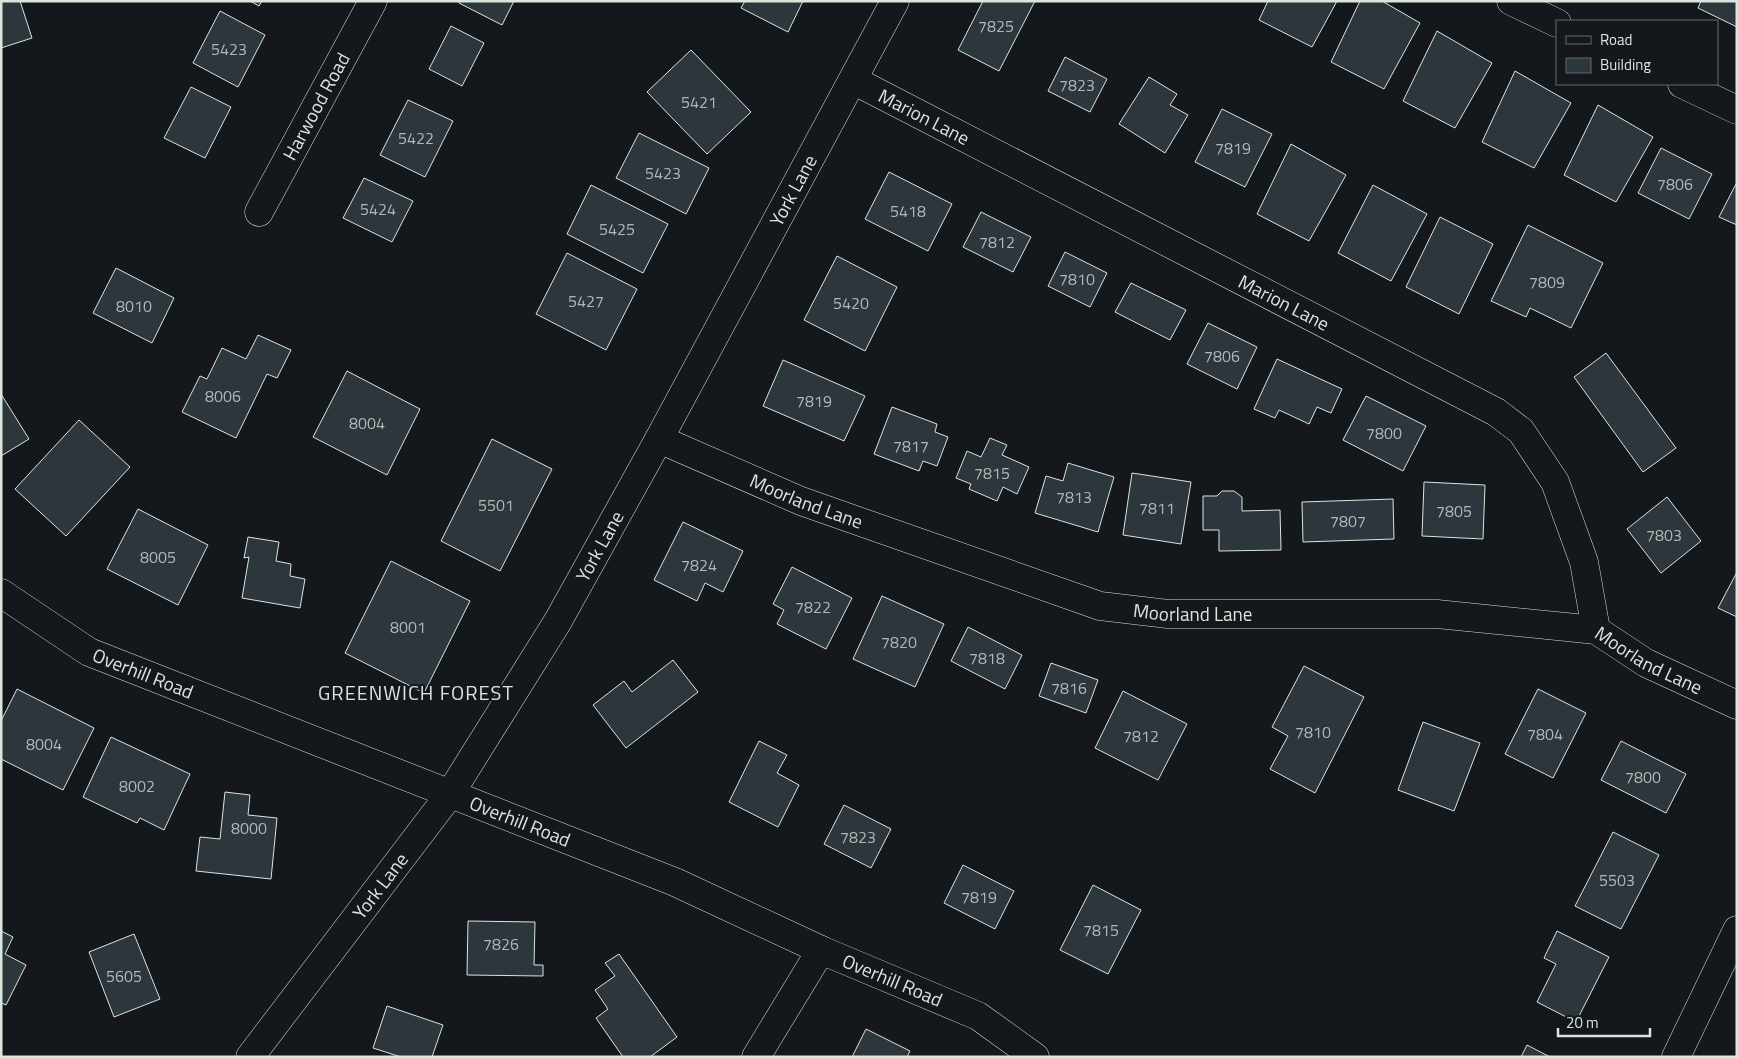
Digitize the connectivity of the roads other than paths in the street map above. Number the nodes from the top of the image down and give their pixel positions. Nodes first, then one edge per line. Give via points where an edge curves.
1 (373, 1) edge
2 (895, 1) edge
3 (1511, 1) edge
4 (1556, 23) edge
5 (853, 80) junction
6 (1684, 85) edge
7 (1737, 110) edge
8 (259, 212) dead end
9 (659, 439) junction
10 (1, 593) edge
11 (1596, 630) junction
12 (1737, 705) edge
13 (450, 794) junction
14 (1737, 930) edge
15 (821, 950) junction
16 (250, 1057) edge
17 (756, 1057) edge
18 (1035, 1057) edge
19 (1676, 1057) edge

1 - 8 street, Harwood Road
2 - 5 street, York Lane
3 - 4 street
5 - 9 street, York Lane
5 - 11 street, Marion Lane via 1496,412 1522,432 1555,482 1584,562
6 - 7 street
9 - 11 street, Moorland Lane via 800,501 1100,606 1168,614 1437,614
9 - 13 street, York Lane via 558,620
10 - 13 street, Overhill Road via 89,652
11 - 12 street, Moorland Lane via 1646,663
13 - 15 street, Overhill Road via 675,882
13 - 16 street, York Lane
14 - 19 street
15 - 17 street
15 - 18 street, Overhill Road via 978,1016

